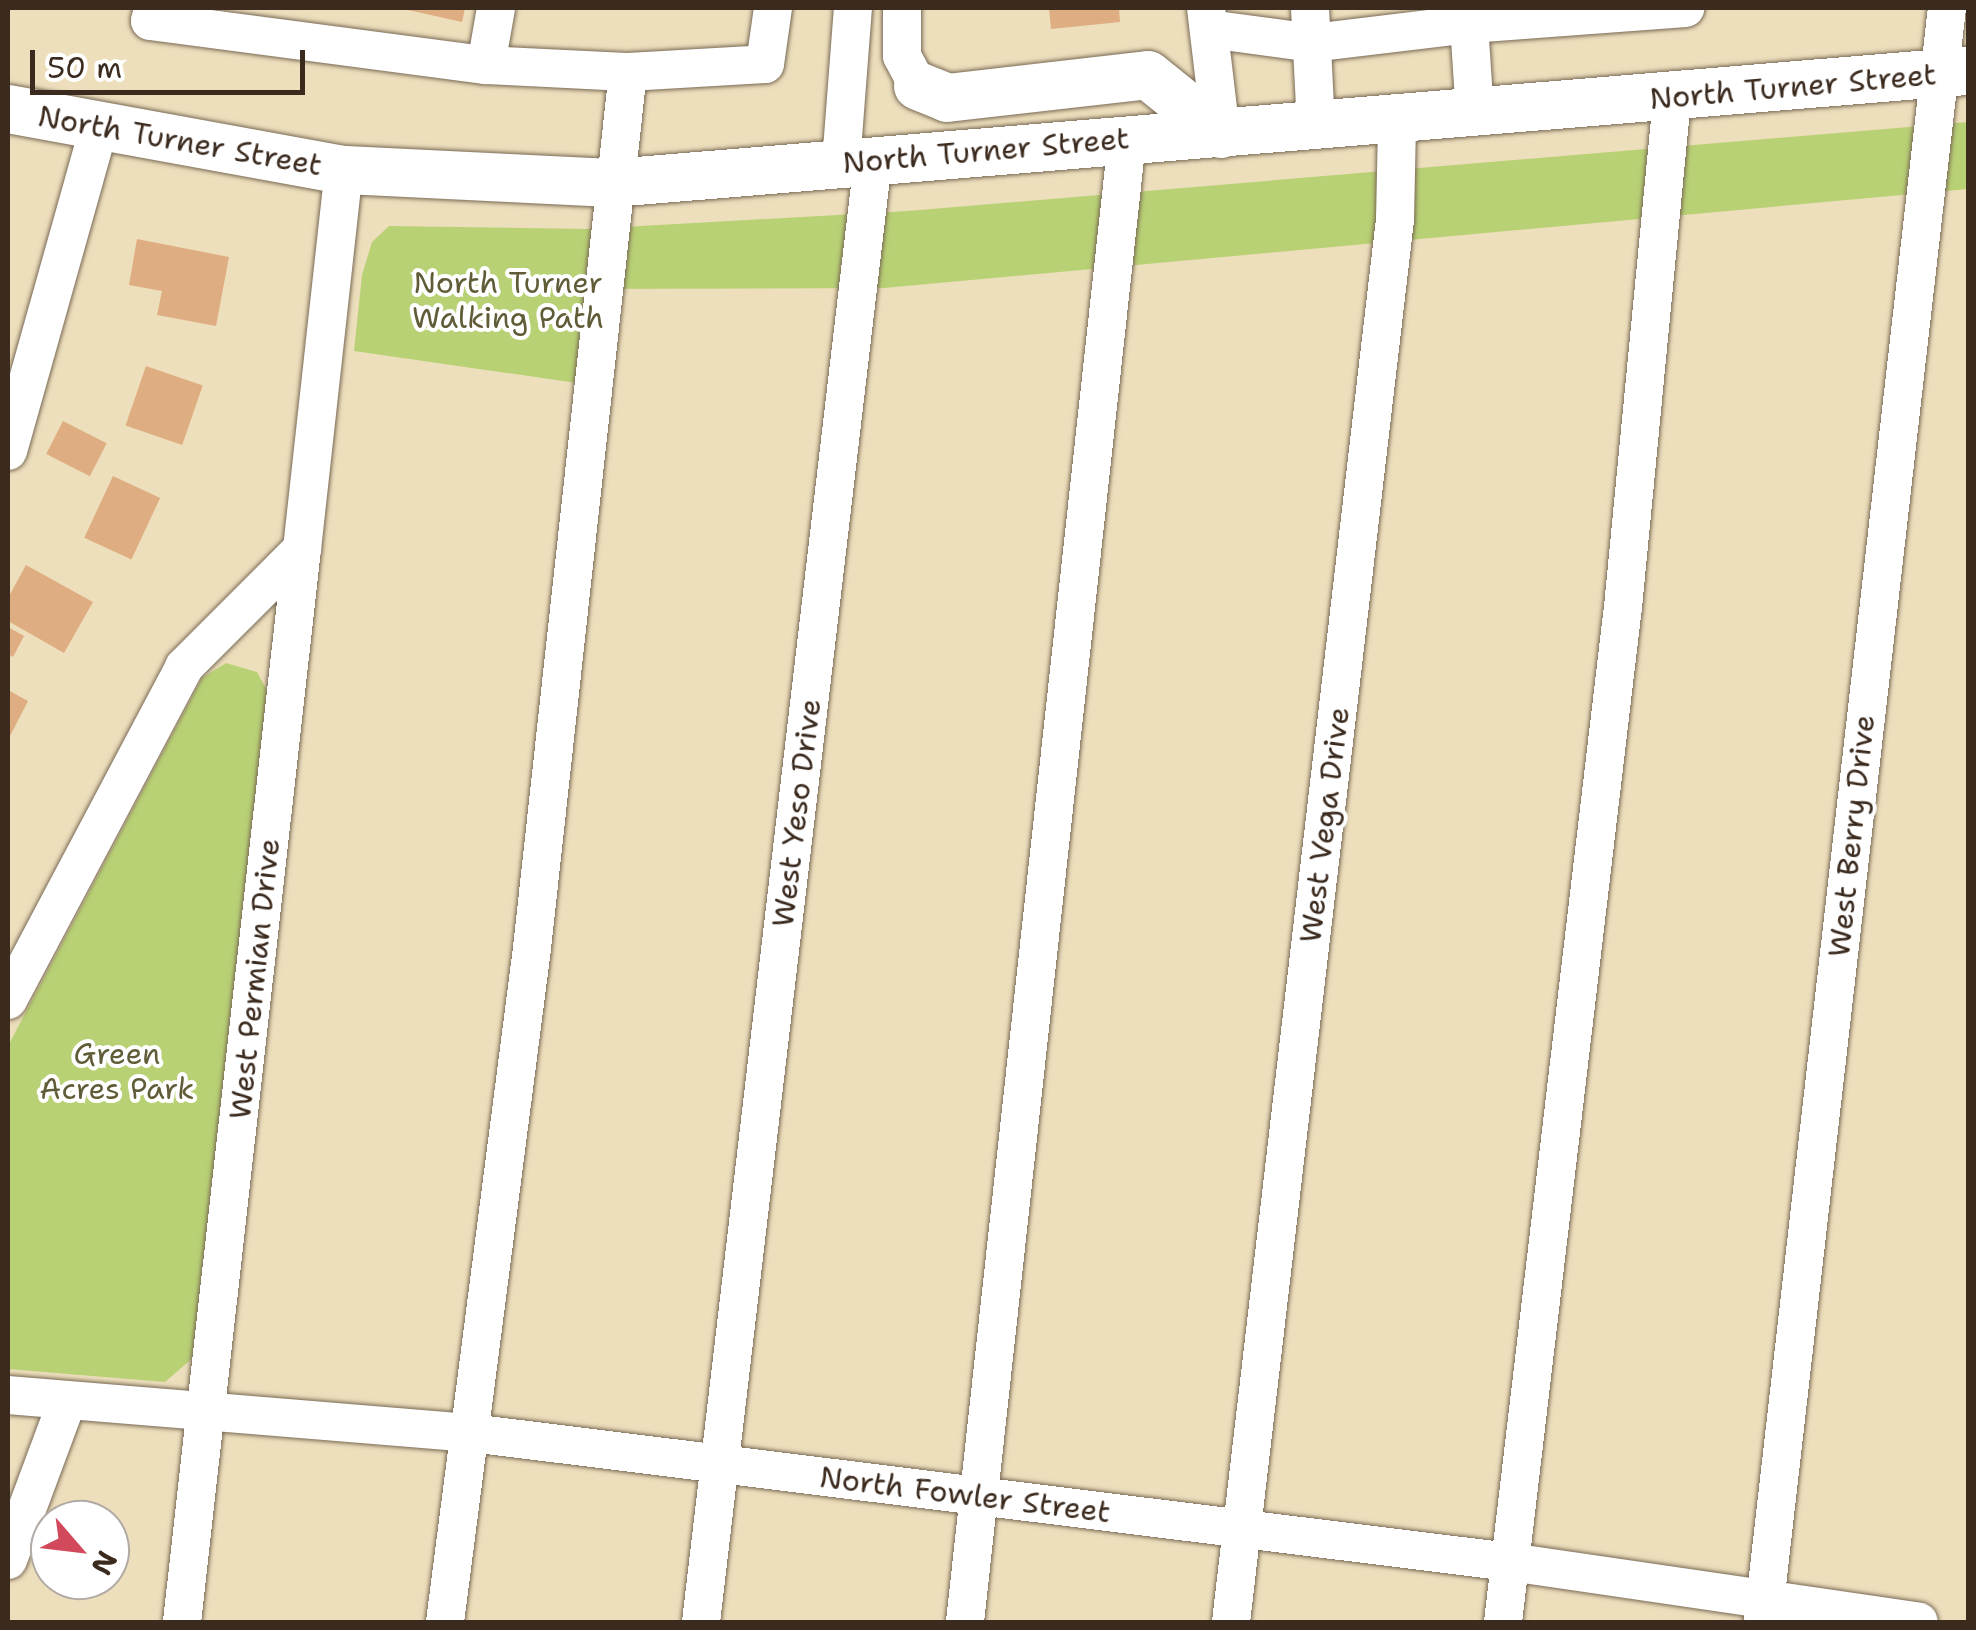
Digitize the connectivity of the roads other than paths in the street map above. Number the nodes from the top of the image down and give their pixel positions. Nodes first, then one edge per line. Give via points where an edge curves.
1 (153, 8) edge
2 (496, 8) edge
3 (772, 8) edge
4 (853, 8) edge
5 (902, 8) edge
6 (1685, 8) edge
7 (1947, 8) edge
8 (1473, 16) edge
9 (189, 17) edge
10 (1208, 18) edge
11 (1311, 25) edge
12 (486, 65) junction
13 (628, 72) junction
14 (1957, 72) edge
15 (918, 86) joint
16 (1672, 99) junction
17 (8, 109) edge
18 (1475, 115) junction
19 (1397, 121) junction
20 (1316, 127) junction
21 (98, 130) junction
22 (1221, 134) junction
23 (1127, 140) junction
24 (857, 162) junction
25 (344, 170) junction
26 (613, 182) junction
27 (8, 451) edge
28 (302, 549) junction
29 (8, 1000) edge
30 (8, 1395) edge
31 (67, 1401) junction
32 (209, 1409) junction
33 (471, 1433) junction
34 (721, 1466) junction
35 (980, 1498) junction
36 (1244, 1528) junction
37 (8, 1560) edge
38 (1510, 1562) junction
39 (1765, 1611) edge
40 (182, 1622) edge
41 (445, 1622) edge
42 (702, 1622) edge
43 (966, 1622) edge
44 (1232, 1622) edge
45 (1503, 1622) edge
46 (1919, 1622) edge

1 - 9 street via 150,21
2 - 12 street
3 - 13 street via 765,64
4 - 24 street, West Yeso Drive
5 - 15 street via 902,56
6 - 8 street
7 - 14 street, West Berry Drive
8 - 11 street
8 - 18 street
9 - 12 street
10 - 11 street
10 - 22 street
11 - 20 street
12 - 13 street
13 - 26 street
14 - 16 main road, North Turner Street
14 - 39 street, West Berry Drive
15 - 22 main road via 947,98 1148,75
16 - 18 main road, North Turner Street
16 - 38 street via 1623,607
17 - 21 main road, North Turner Street
18 - 19 main road, North Turner Street
19 - 20 main road, North Turner Street
19 - 36 street, West Vega Drive via 1395,220
20 - 22 main road, North Turner Street
21 - 25 main road, North Turner Street
21 - 27 street
22 - 23 main road, North Turner Street
23 - 24 main road, North Turner Street
23 - 35 street
24 - 26 main road, North Turner Street
24 - 34 street, West Yeso Drive
25 - 26 main road, North Turner Street
25 - 28 street, West Permian Drive
26 - 33 street
28 - 29 street via 188,662
28 - 32 street, West Permian Drive
30 - 31 street, North Fowler Street
31 - 32 street, North Fowler Street
31 - 37 street
32 - 33 street, North Fowler Street
32 - 40 street, West Permian Drive
33 - 34 street, North Fowler Street
33 - 41 street via 459,1466
34 - 35 street, North Fowler Street
34 - 42 street, West Yeso Drive
35 - 36 street, North Fowler Street
35 - 43 street
36 - 38 street, North Fowler Street
36 - 44 street, West Vega Drive
38 - 39 street, North Fowler Street
38 - 45 street
39 - 46 street, North Fowler Street

